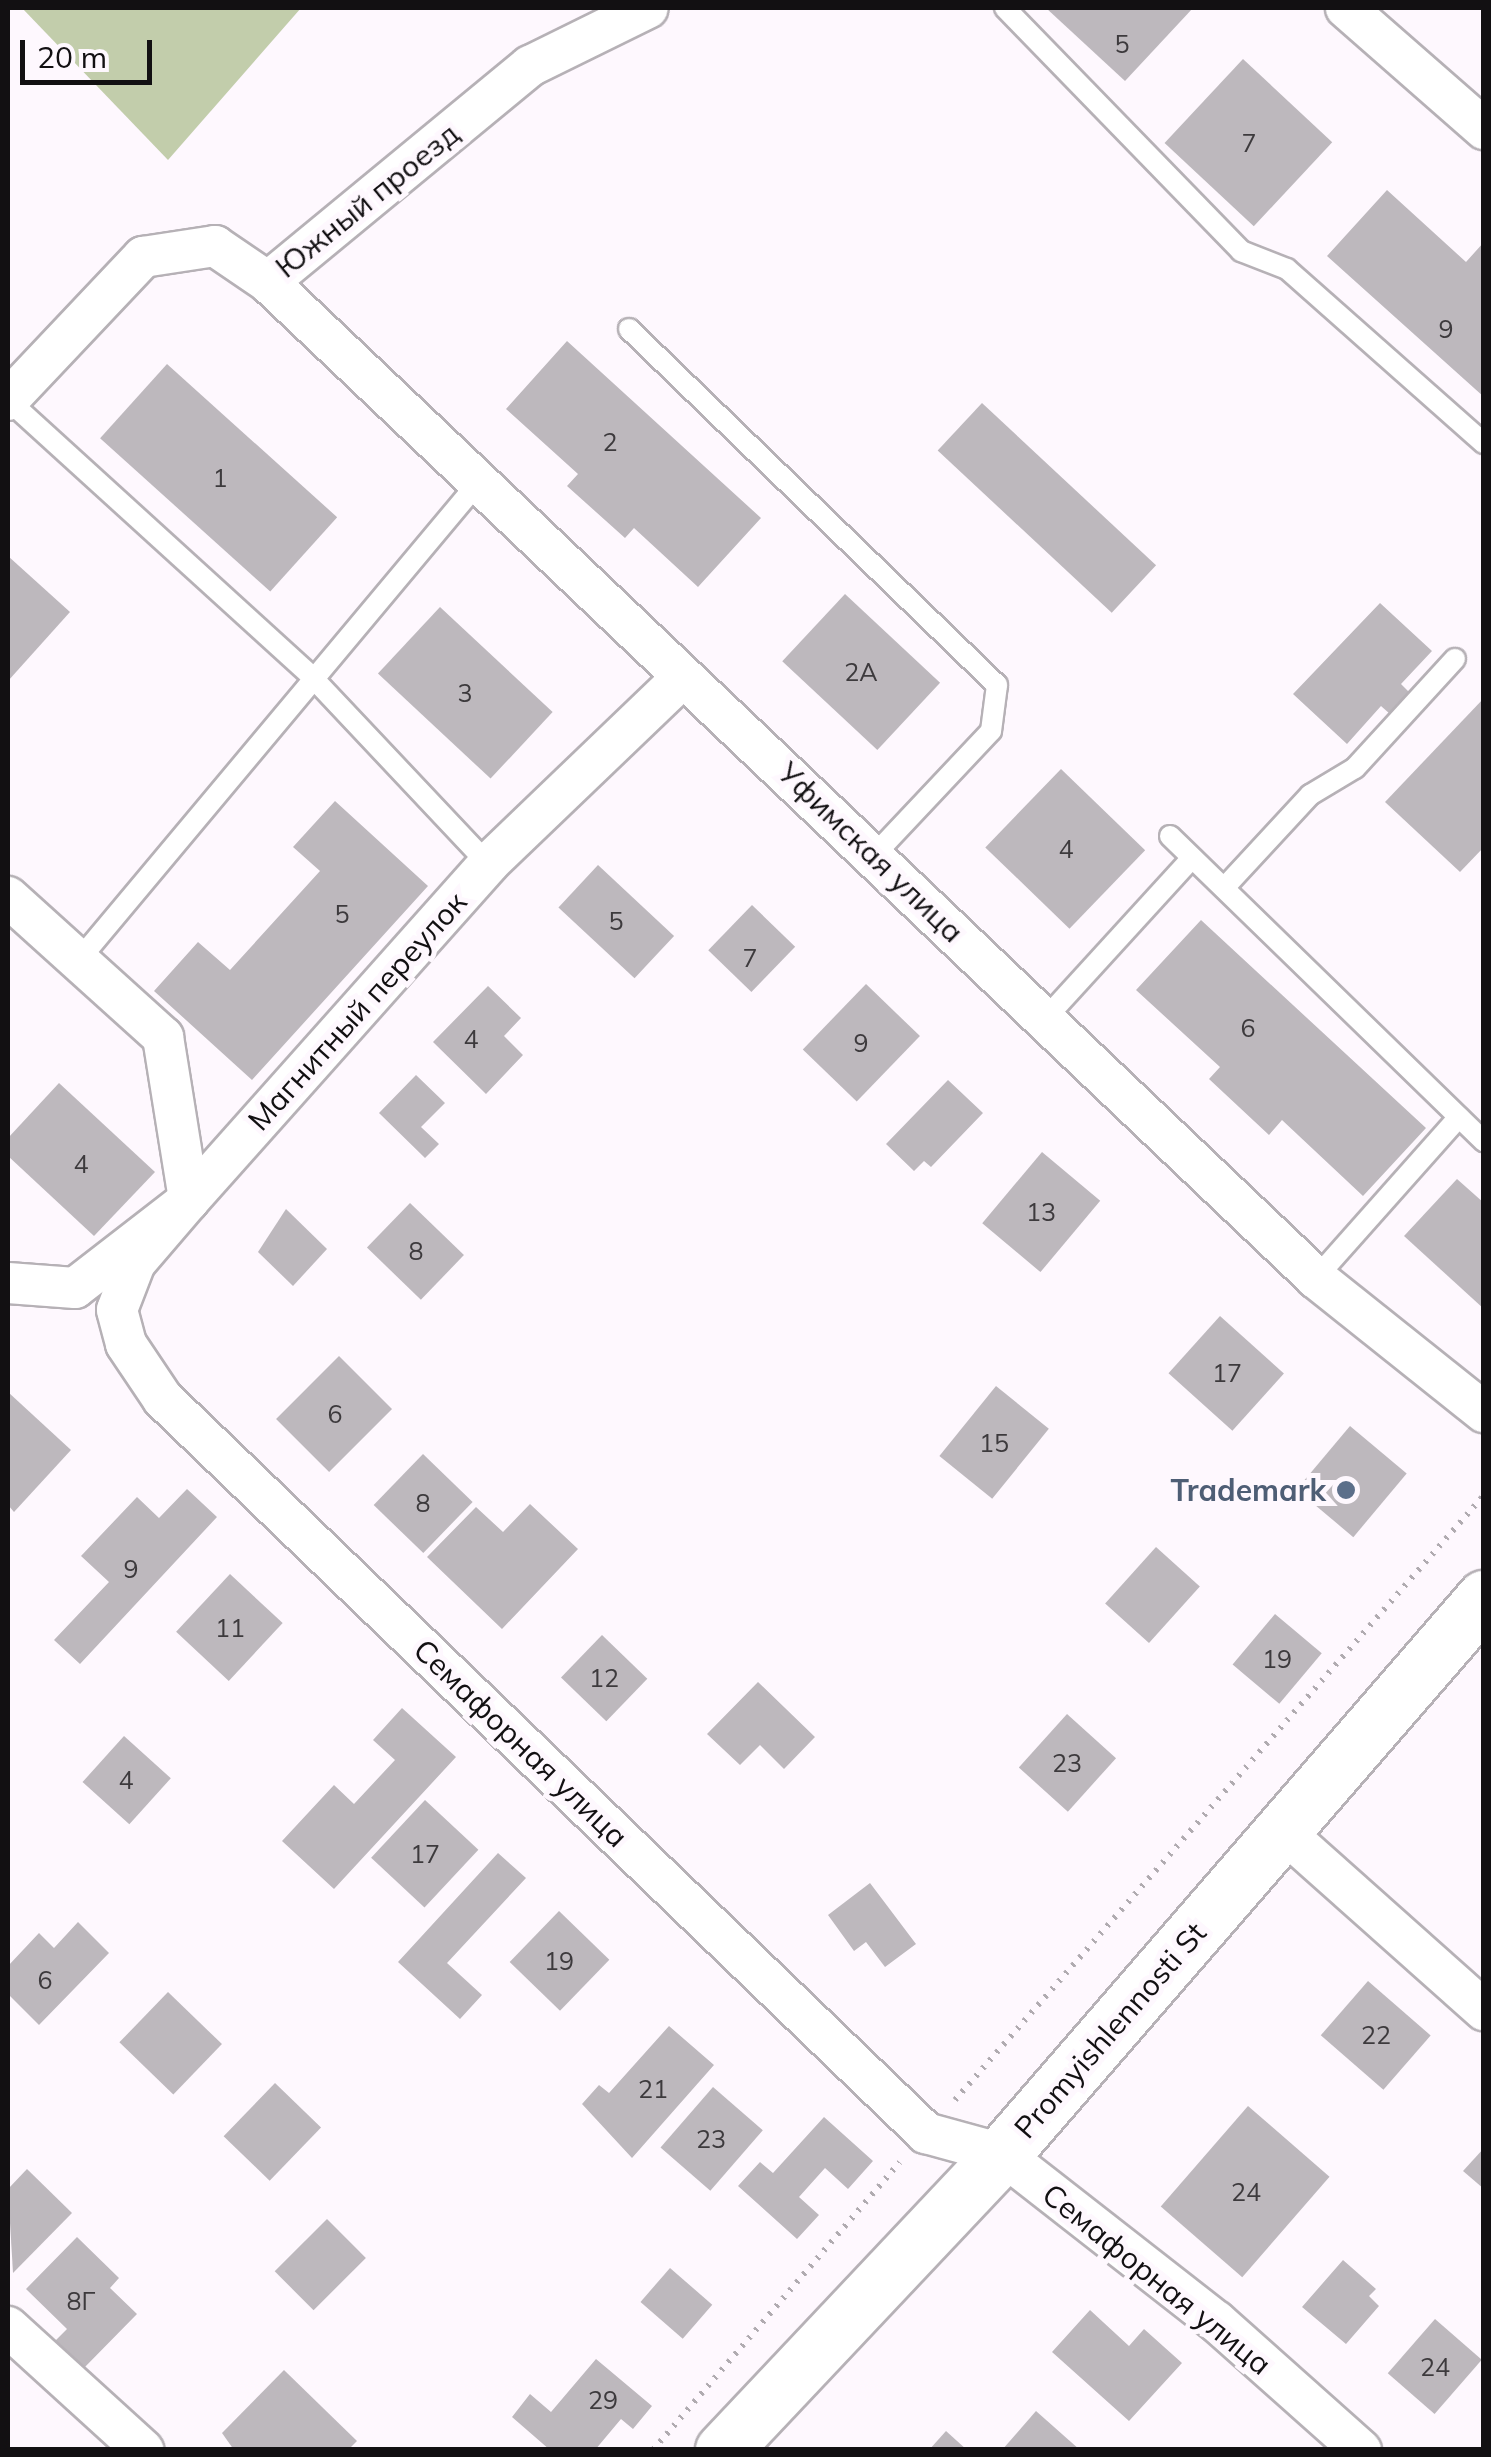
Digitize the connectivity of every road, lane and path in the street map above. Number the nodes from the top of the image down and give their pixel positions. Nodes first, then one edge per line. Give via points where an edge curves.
1 (648, 8) edge
2 (1005, 8) edge
3 (1348, 8) edge
4 (1484, 129) edge
5 (268, 282) junction
6 (630, 329) dead end
7 (8, 400) edge
8 (1484, 443) edge
9 (478, 484) junction
10 (1455, 659) dead end
11 (683, 677) junction
12 (313, 678) junction
13 (1170, 836) dead end
14 (877, 852) junction
15 (1192, 858) junction
16 (488, 864) junction
17 (1224, 888) junction
18 (8, 898) edge
19 (78, 961) junction
20 (1043, 1021) junction
21 (1459, 1116) junction
22 (1484, 1141) edge
23 (189, 1200) junction
24 (1316, 1278) junction
25 (8, 1283) edge
26 (1484, 1412) edge
27 (1484, 1495) edge
28 (1484, 1598) edge
29 (1284, 1832) junction
30 (1484, 2010) edge
31 (926, 2133) junction
32 (1002, 2154) junction
33 (8, 2327) edge
34 (143, 2450) edge
35 (653, 2450) edge
36 (724, 2450) edge
37 (1360, 2450) edge

1 - 5 street, Южный проезд via 530,66
2 - 8 lane via 1241,251 1288,269
3 - 4 street
5 - 7 street, Южный проезд via 215,246 142,257
5 - 9 street, Уфимская улица
6 - 14 lane via 996,685 991,731
7 - 12 lane
9 - 11 street, Уфимская улица
9 - 12 lane
10 - 17 lane via 1355,768 1310,795
11 - 14 street, Уфимская улица
11 - 16 street, Магнитный переулок
12 - 16 lane
12 - 19 lane
13 - 15 lane
14 - 20 street, Уфимская улица
15 - 17 lane
15 - 20 lane
16 - 23 street, Магнитный переулок
17 - 21 lane
18 - 19 street
19 - 23 street via 163,1036
20 - 24 street, Уфимская улица
21 - 22 lane
21 - 24 lane
23 - 25 street, Магнитный переулок via 76,1288 56,1294
23 - 31 street, Семафорная улица via 135,1264 116,1310 126,1344 163,1400
24 - 26 street, Уфимская улица
27 - 31 path
28 - 29 main road, Promyishlennosti St
29 - 30 street
29 - 32 main road, Promyishlennosti St
31 - 32 street, Семафорная улица
31 - 35 path
32 - 36 main road, Promyishlennosti St
32 - 37 street, Семафорная улица via 1216,2321
33 - 34 street

